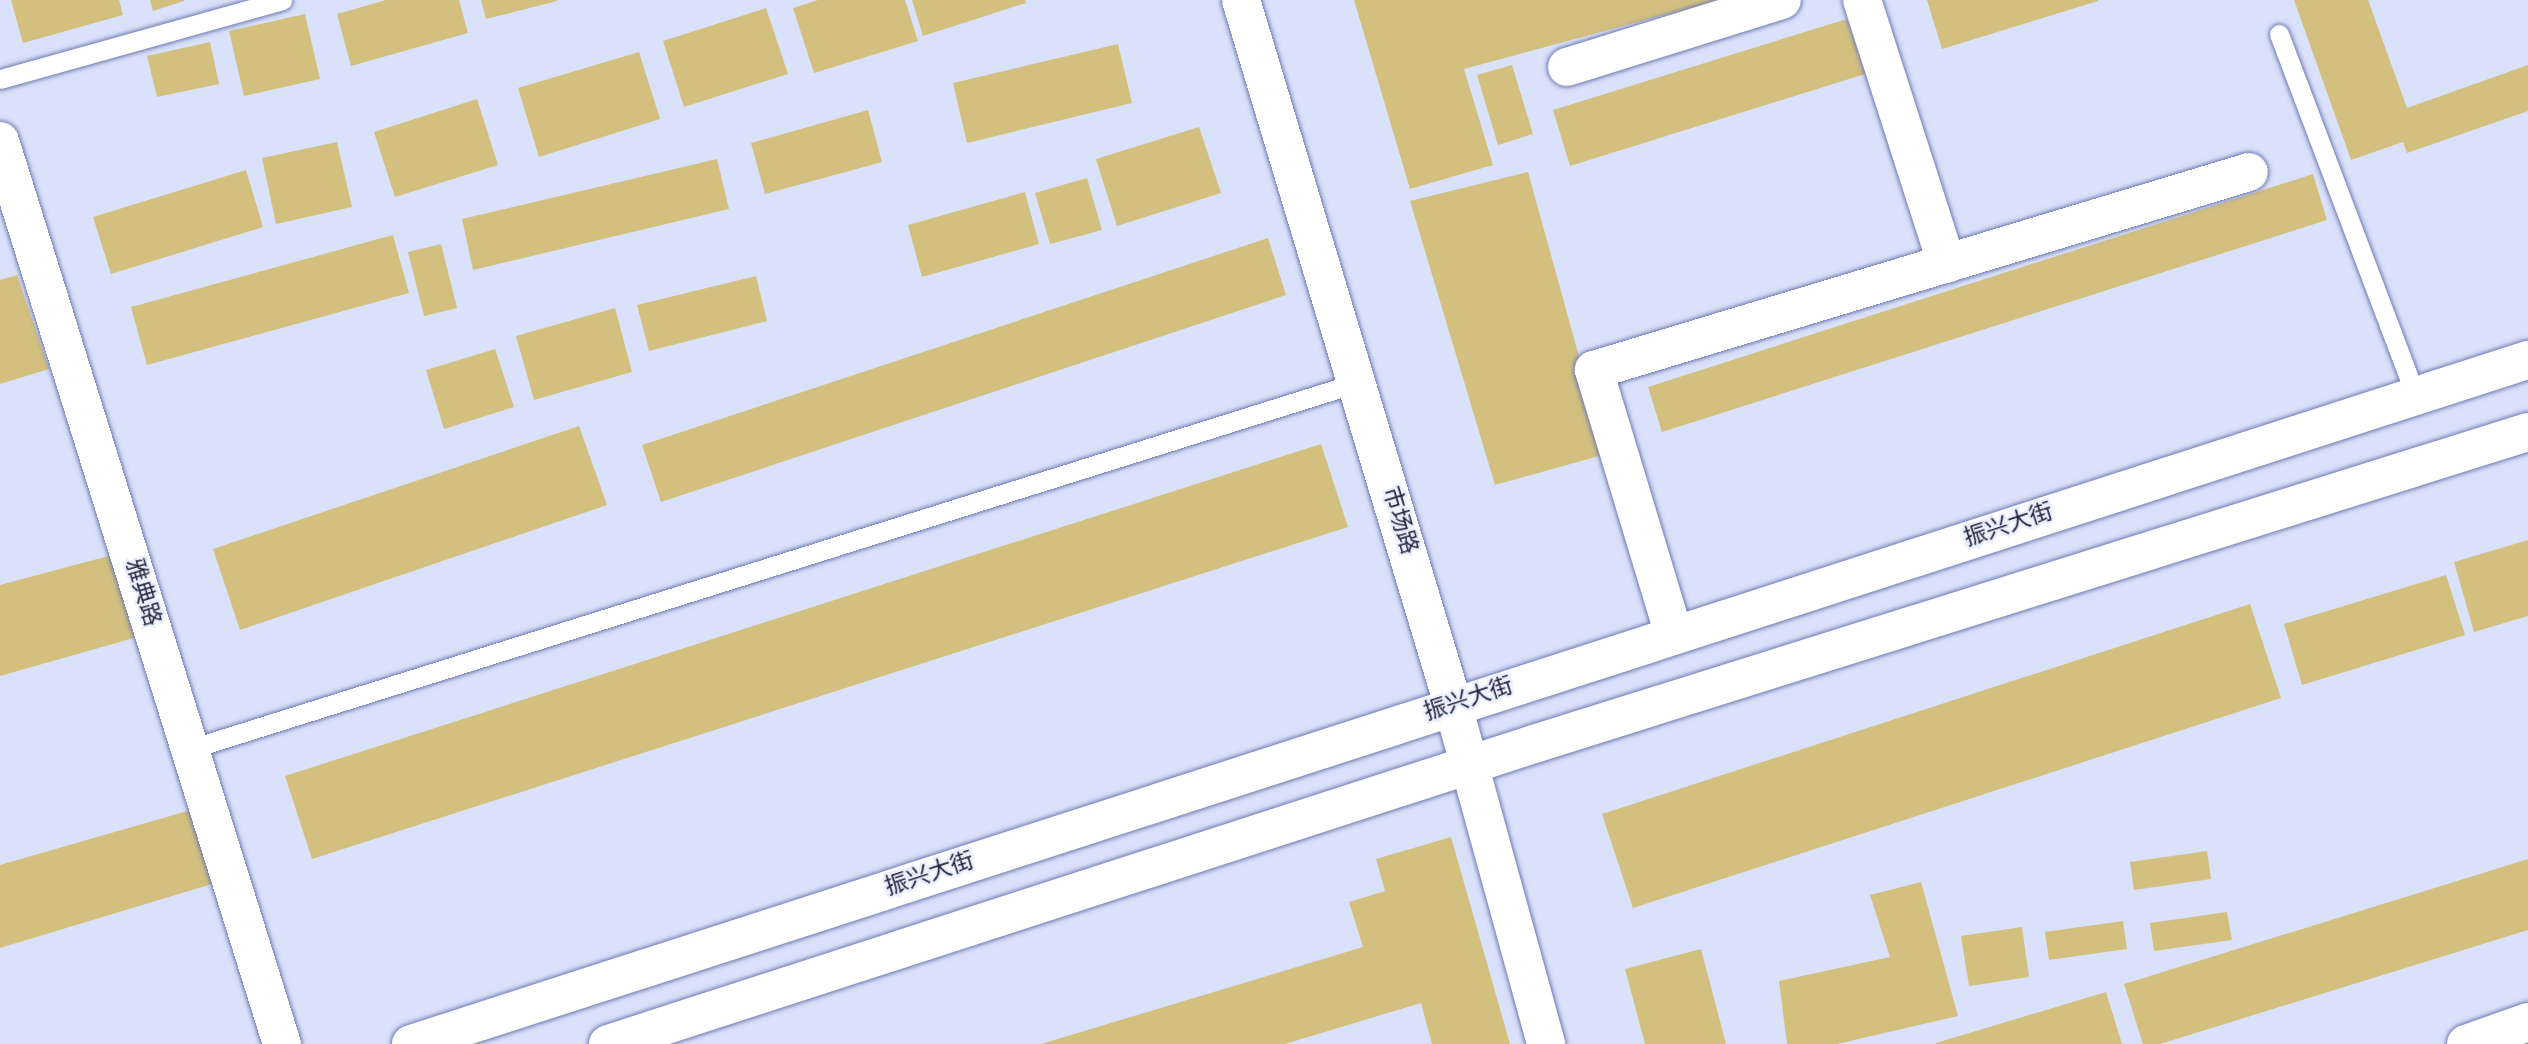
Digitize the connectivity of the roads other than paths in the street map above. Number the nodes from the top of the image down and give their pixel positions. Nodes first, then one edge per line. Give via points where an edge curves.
1 (282, 0) edge
2 (1241, 0) edge
3 (1782, 0) edge
4 (1862, 0) edge
5 (2279, 34) dead end
6 (1567, 67) dead end
7 (0, 79) edge
8 (0, 141) edge
9 (2249, 172) dead end
10 (1947, 264) junction
11 (2528, 360) edge
12 (1356, 383) junction
13 (2416, 396) junction
14 (2528, 432) edge
15 (1674, 635) junction
16 (1453, 706) junction
17 (190, 749) junction
18 (1469, 765) junction
19 (2528, 1021) edge
20 (282, 1044) edge
21 (411, 1044) edge
22 (608, 1044) edge
23 (1546, 1044) edge
24 (2466, 1044) edge

1 - 7 lane
2 - 12 street, 市场路
3 - 6 street
4 - 10 street
5 - 13 lane
8 - 17 street, 雅典路
9 - 10 street
10 - 15 street via 1594,370
11 - 13 street, 振兴大街
12 - 16 street, 市场路
12 - 17 lane
13 - 15 street, 振兴大街
14 - 18 street
15 - 16 street, 振兴大街
16 - 18 street, 市场路
16 - 21 street, 振兴大街
17 - 20 street, 雅典路
18 - 22 street
18 - 23 street, 市场路
19 - 24 street

